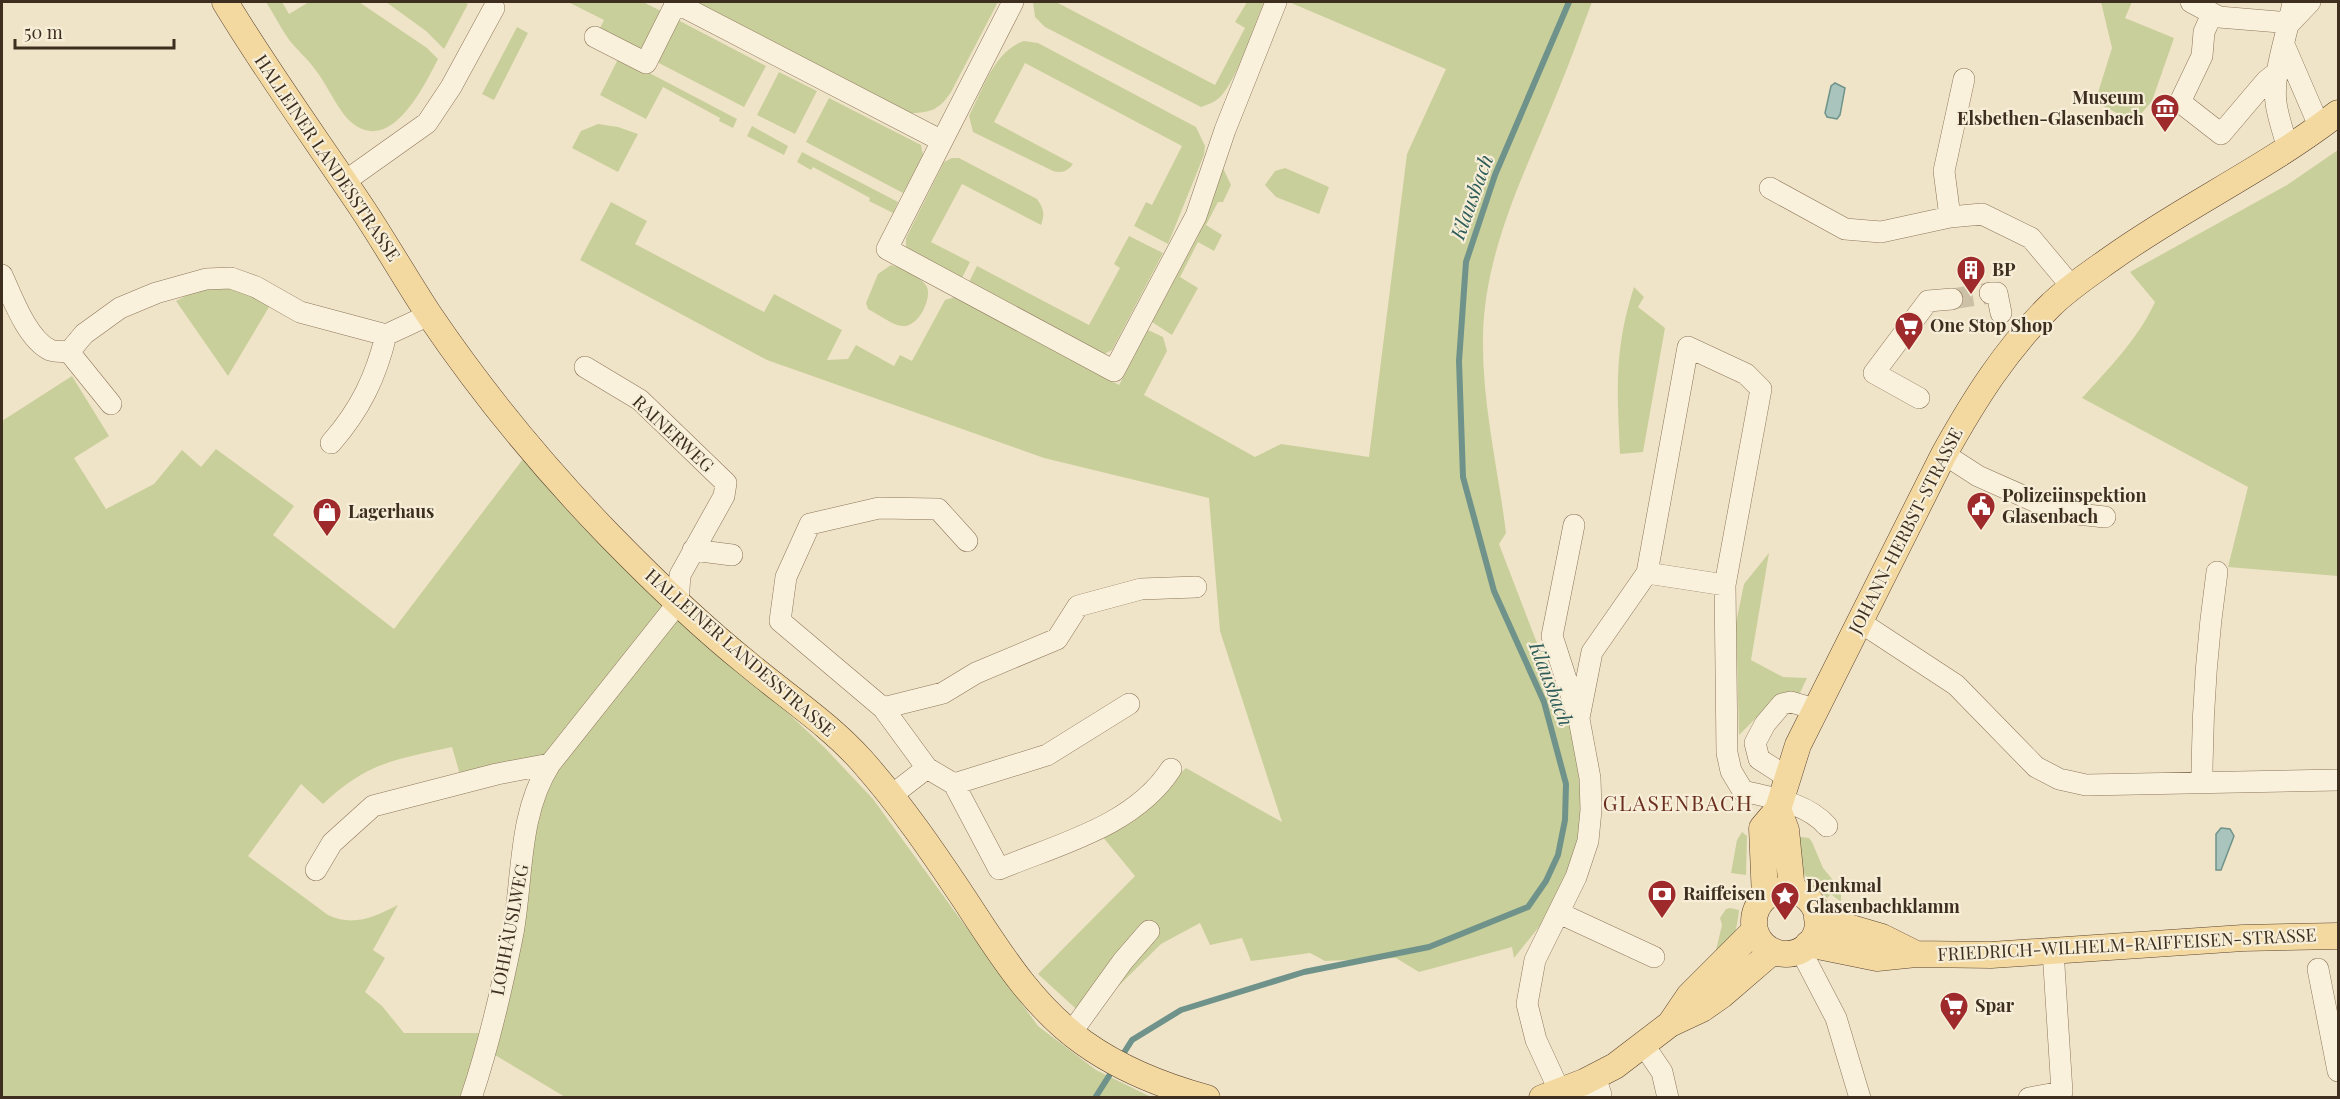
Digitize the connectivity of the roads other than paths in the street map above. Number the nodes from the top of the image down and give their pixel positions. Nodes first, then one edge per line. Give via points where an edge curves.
1 (225, 2) edge
2 (675, 2) edge
3 (1013, 2) edge
4 (1276, 2) edge
5 (2191, 2) edge
6 (2293, 2) edge
7 (2310, 2) edge
8 (494, 8) dead end
9 (2254, 11) edge
10 (2212, 14) junction
11 (2290, 22) junction
12 (595, 37) dead end
13 (2285, 47) junction
14 (2276, 73) junction
15 (1964, 80) dead end
16 (2329, 120) edge
17 (942, 141) junction
18 (2288, 149) junction
19 (344, 182) junction
20 (1770, 188) dead end
21 (1950, 217) junction
22 (2, 275) edge
23 (2072, 287) junction
24 (1990, 293) dead end
25 (1952, 299) tunnel mouth
26 (2001, 313) dead end
27 (429, 315) junction
28 (386, 335) junction
29 (69, 352) junction
30 (585, 367) dead end
31 (1919, 398) dead end
32 (111, 404) dead end
33 (331, 443) dead end
34 (1944, 453) junction
35 (2105, 517) dead end
36 (1574, 525) dead end
37 (967, 541) dead end
38 (693, 550) junction
39 (732, 555) dead end
40 (2217, 572) dead end
41 (1647, 573) junction
42 (1725, 585) junction
43 (1196, 587) dead end
44 (678, 603) junction
45 (1860, 622) junction
46 (1129, 704) dead end
47 (883, 708) junction
48 (1815, 709) junction
49 (1579, 718) junction
50 (550, 764) junction
51 (927, 768) junction
52 (1171, 769) dead end
53 (2338, 780) edge
54 (2202, 781) junction
55 (954, 784) junction
56 (891, 795) junction
57 (1782, 795) junction
58 (1827, 826) dead end
59 (316, 870) dead end
60 (1792, 890) junction
61 (1765, 898) junction
62 (1559, 914) junction
63 (1817, 918) junction
64 (1755, 930) junction
65 (1149, 932) dead end
66 (2338, 936) edge
67 (1804, 947) junction
68 (2053, 950) junction
69 (1773, 951) junction
70 (1916, 954) junction
71 (1654, 957) dead end
72 (2318, 969) dead end
73 (1670, 1024) junction
74 (1078, 1038) junction
75 (1643, 1044) junction
76 (2338, 1071) edge
77 (1594, 1087) edge
78 (1551, 1095) edge
79 (471, 1098) edge
80 (1207, 1098) edge
81 (1668, 1098) edge
82 (1860, 1098) edge
83 (2030, 1098) edge

1 - 19 main road, HALLEINER LANDESSTRASSE via 267,71
2 - 12 street via 646,63
2 - 17 street
3 - 17 street
4 - 17 street via 1196,216 1114,371 887,249
5 - 10 street
6 - 11 street
7 - 11 street
8 - 19 street via 427,123
9 - 10 street
9 - 11 street
10 - 14 street via 2204,32 2202,56 2180,102 2221,134
11 - 13 street
13 - 14 street
13 - 16 street
14 - 18 street via 2276,103
15 - 21 street via 1944,171
16 - 18 main road, JOHANN-HERBST-STRASSE
18 - 23 main road, JOHANN-HERBST-STRASSE via 2125,249
19 - 27 main road, HALLEINER LANDESSTRASSE
20 - 21 street via 1845,229 1881,232
21 - 23 street via 1982,214 2031,238
22 - 29 street via 17,309 38,341 52,351
23 - 34 main road, JOHANN-HERBST-STRASSE via 2010,349 1969,408
24 - 26 street via 1997,293
25 - 31 street via 1928,301 1874,373
27 - 28 street
27 - 44 main road, HALLEINER LANDESSTRASSE via 517,432 609,535
28 - 29 street via 300,312 231,278 214,278 156,293 120,308 84,334
28 - 33 street via 363,402
29 - 32 street
30 - 38 street, RAINERWEG via 640,400 726,483 724,496
34 - 35 street via 1978,476 2059,512
34 - 45 main road, JOHANN-HERBST-STRASSE
36 - 49 street via 1552,636
37 - 47 street via 938,509 879,508 810,524 786,577 780,621
38 - 39 street
38 - 44 street, RAINERWEG via 680,575
40 - 54 street via 2202,700
41 - 42 street
41 - 42 street via 1688,347 1746,374 1761,389
41 - 49 street via 1592,652
42 - 57 street via 1727,753 1731,771 1743,791
43 - 47 street via 1142,589 1078,606 1057,639 976,673 943,693
44 - 50 street, LOHHÄUSLWEG
44 - 56 main road, HALLEINER LANDESSTRASSE via 819,720
45 - 48 main road, JOHANN-HERBST-STRASSE
45 - 54 street via 1956,685 2036,767 2060,779 2086,785
46 - 55 street via 1047,755
47 - 51 street
48 - 57 main road, JOHANN-HERBST-STRASSE
48 - 57 street via 1791,702 1782,704 1765,723 1755,743 1759,759
49 - 62 street via 1590,778 1588,841
50 - 59 street via 373,806 332,843
50 - 79 street, LOHHÄUSLWEG via 530,807 513,933
51 - 55 street
51 - 56 street
52 - 55 street via 1140,804 1104,826 999,868
53 - 54 street
56 - 74 main road, HALLEINER LANDESSTRASSE via 1016,977
57 - 58 street via 1818,815
57 - 60 main road
57 - 61 main road, JOHANN-HERBST-STRASSE via 1762,828
60 - 61 main road via 1779,890
60 - 63 main road via 1814,906
61 - 64 main road via 1756,911
62 - 71 street
62 - 78 street via 1536,960 1527,1004
63 - 67 main road via 1816,932
63 - 70 main road, FRIEDRICH-WILHELM-RAIFFEISEN-STRASSE via 1882,937
64 - 69 main road
64 - 73 main road via 1689,996
65 - 74 street via 1123,961
66 - 68 main road, FRIEDRICH-WILHELM-RAIFFEISEN-STRASSE
67 - 69 main road via 1783,954
67 - 70 main road, FRIEDRICH-WILHELM-RAIFFEISEN-STRASSE via 1876,958
67 - 82 street via 1836,1018
68 - 70 main road, FRIEDRICH-WILHELM-RAIFFEISEN-STRASSE via 1991,955
68 - 83 street via 2062,1092
69 - 73 main road via 1702,1009
72 - 76 street
73 - 75 main road
74 - 80 main road, HALLEINER LANDESSTRASSE via 1155,1082
75 - 77 main road
75 - 81 street via 1662,1072
77 - 78 main road

